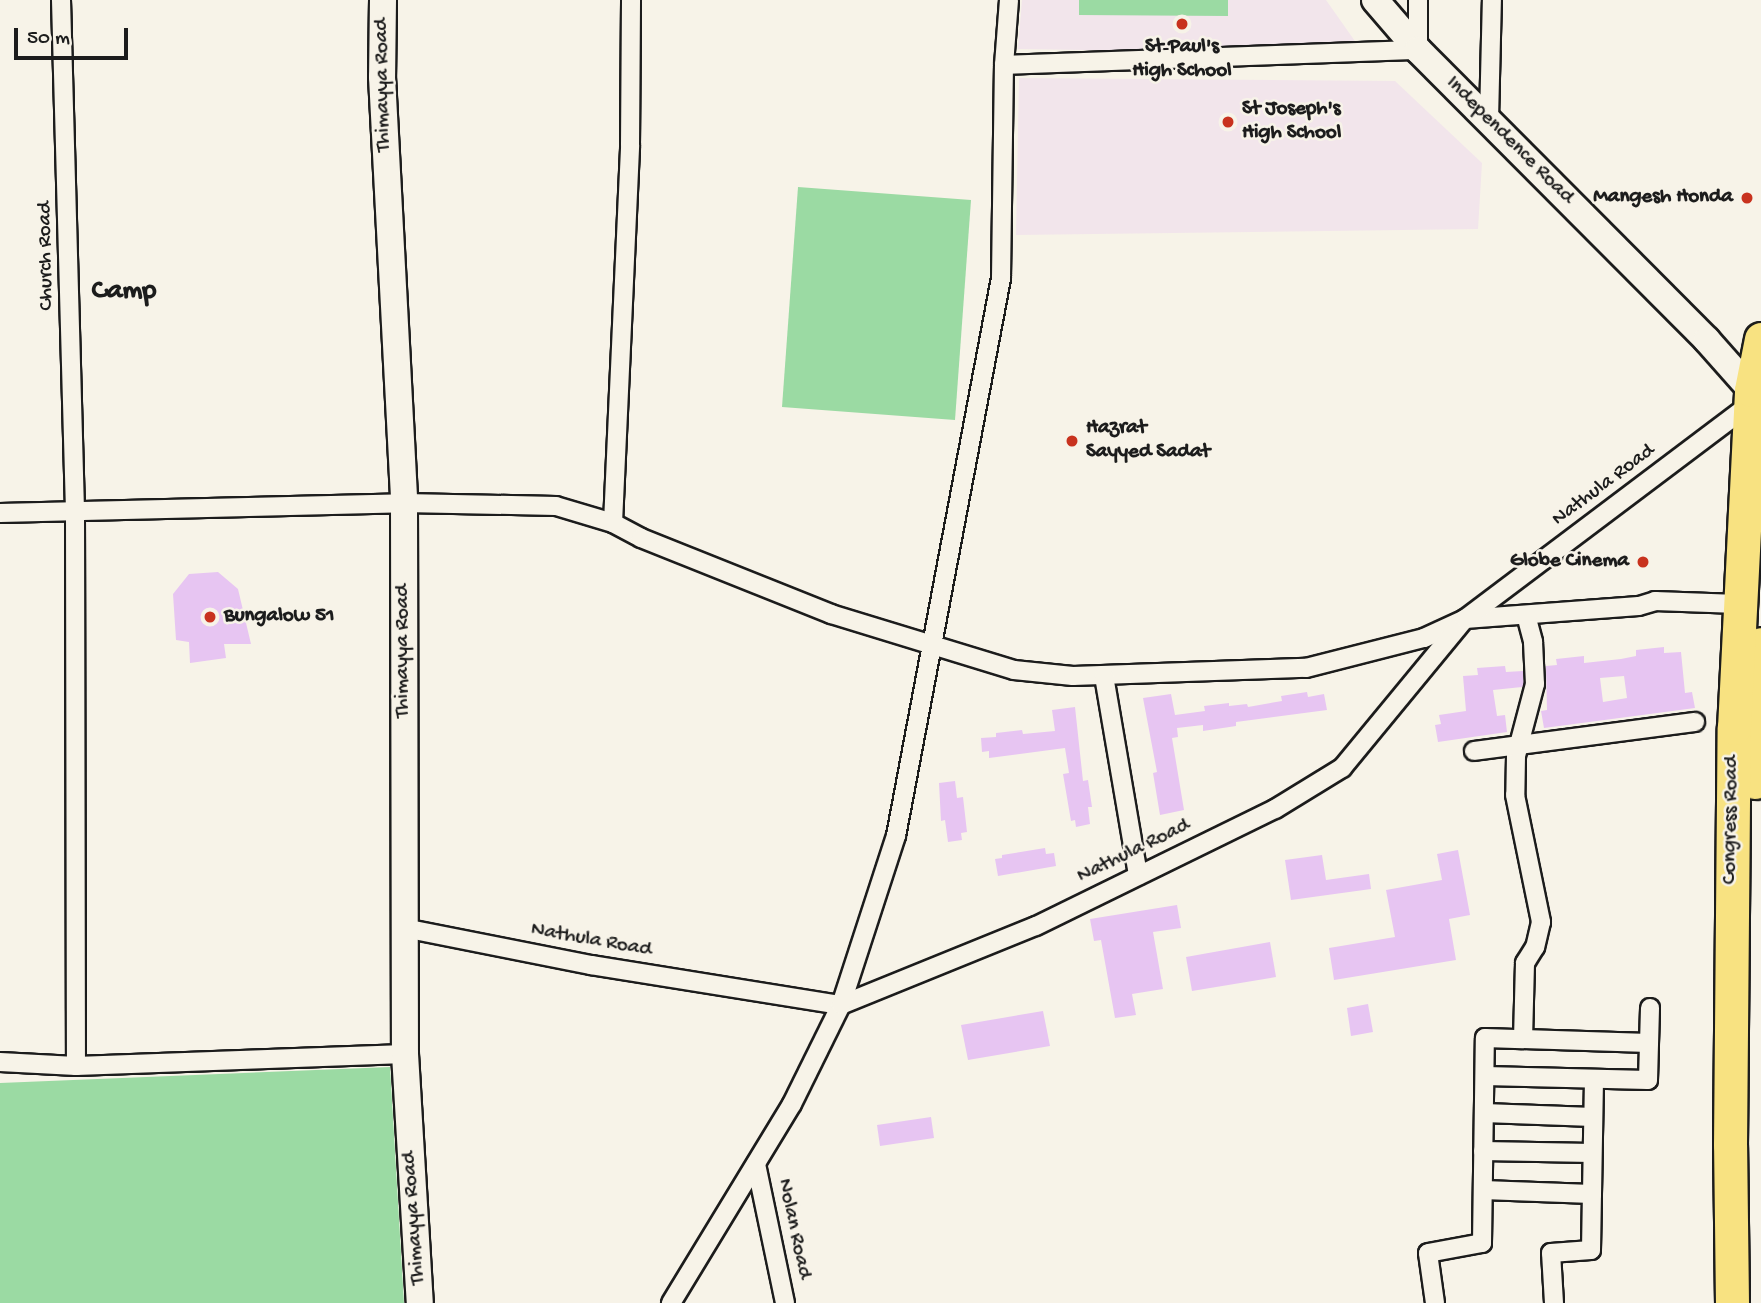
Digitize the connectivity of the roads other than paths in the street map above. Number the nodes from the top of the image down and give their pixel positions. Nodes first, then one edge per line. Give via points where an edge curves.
1 (61, 0) edge
2 (383, 0) edge
3 (631, 0) edge
4 (1009, 0) edge
5 (1375, 0) edge
6 (1418, 0) edge
7 (1492, 0) edge
8 (1418, 50) junction
9 (1004, 65) junction
10 (1489, 120) junction
11 (1761, 339) edge
12 (1754, 398) edge
13 (404, 503) junction
14 (75, 512) junction
15 (0, 513) edge
16 (613, 523) junction
17 (1750, 595) edge
18 (1526, 615) junction
19 (1465, 619) junction
20 (931, 644) junction
21 (1761, 644) edge
22 (1104, 676) junction
23 (1695, 722) dead end
24 (1519, 745) junction
25 (1474, 751) dead end
26 (1138, 875) junction
27 (404, 928) junction
28 (841, 1005) junction
29 (1650, 1008) dead end
30 (1523, 1039) junction
31 (1649, 1043) junction
32 (405, 1054) junction
33 (0, 1062) edge
34 (76, 1066) junction
35 (1485, 1076) junction
36 (1594, 1079) junction
37 (1484, 1114) junction
38 (1593, 1117) junction
39 (1483, 1151) junction
40 (1592, 1153) junction
41 (755, 1164) junction
42 (1483, 1190) junction
43 (1592, 1194) junction
44 (421, 1303) edge
45 (671, 1303) edge
46 (785, 1303) edge
47 (1434, 1303) edge
48 (1554, 1303) edge
49 (1732, 1303) edge
50 (1752, 1303) edge

1 - 14 street, Church Road
2 - 13 street, Thimayya Road via 382,77
3 - 16 street via 630,145
4 - 9 street
5 - 8 street, Independence Road
6 - 8 street
7 - 10 street
8 - 9 street
8 - 10 street, Independence Road
9 - 20 street via 1000,278
10 - 12 street, Independence Road via 1707,341
11 - 12 highway, Congress Road
12 - 17 highway, Congress Road
12 - 19 street, Nathula Road
13 - 14 street
13 - 16 street via 556,506
13 - 27 street, Thimayya Road
14 - 15 street
14 - 34 street, Church Road
16 - 20 street via 831,614
17 - 18 street
17 - 49 highway, Congress Road via 1730,932
18 - 19 street
18 - 24 street via 1535,684
19 - 22 street via 1424,638 1306,668
19 - 26 street, Nathula Road via 1342,768 1275,809
20 - 22 street via 1014,670
20 - 28 street via 896,835
21 - 50 highway, Congress Road via 1751,876
22 - 26 street
23 - 24 street
24 - 25 street
24 - 30 street via 1515,795 1541,922 1535,947 1525,962
26 - 28 street, Nathula Road via 1036,926
27 - 28 street, Nathula Road via 591,965
27 - 32 street, Thimayya Road
28 - 41 street via 792,1104
29 - 31 street
30 - 31 street
30 - 35 street via 1486,1038
31 - 36 street via 1648,1080
32 - 34 street
32 - 44 street, Thimayya Road
33 - 34 street
35 - 36 street
35 - 37 street
36 - 38 street
37 - 38 street
37 - 39 street
38 - 40 street
39 - 40 street
39 - 42 street
40 - 43 street
41 - 45 street
41 - 46 street, Nolan Road
42 - 43 street
42 - 47 street via 1482,1243 1428,1253
43 - 48 street via 1591,1250 1551,1253

